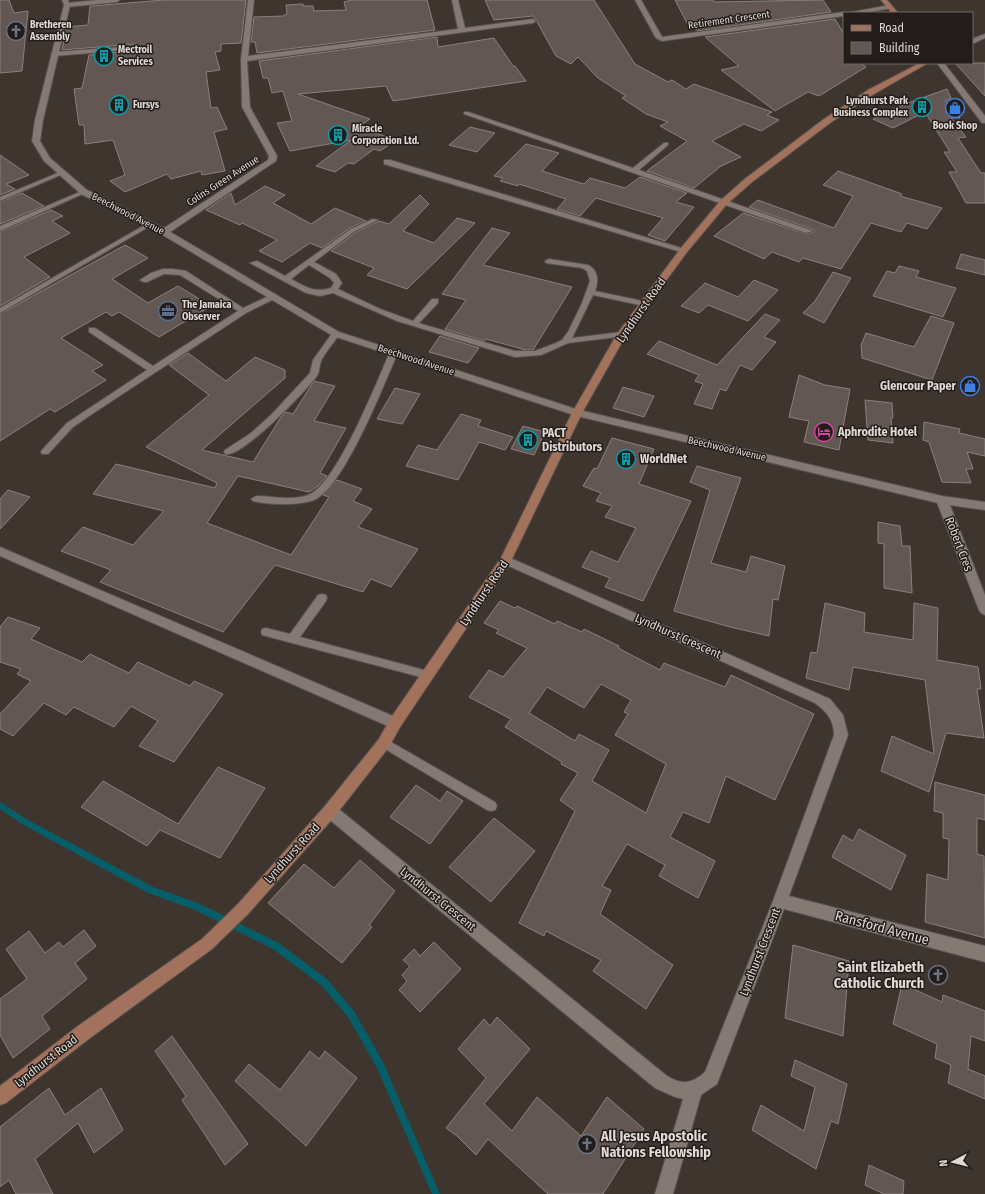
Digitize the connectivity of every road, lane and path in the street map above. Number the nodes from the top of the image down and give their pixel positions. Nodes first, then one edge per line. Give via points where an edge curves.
1 (110, 0) edge
2 (117, 0) edge
3 (250, 0) edge
4 (455, 0) edge
5 (638, 0) edge
6 (884, 0) edge
7 (66, 2) edge
8 (890, 7) junction
9 (857, 12) edge
10 (894, 12) edge
11 (843, 14) edge
12 (533, 21) dead end
13 (462, 30) junction
14 (985, 36) edge
15 (973, 42) edge
16 (136, 48) dead end
17 (54, 54) junction
18 (244, 59) junction
19 (923, 64) edge
20 (941, 64) edge
21 (466, 114) dead end
22 (985, 121) edge
23 (666, 144) dead end
24 (387, 162) dead end
25 (634, 171) junction
26 (62, 173) junction
27 (84, 192) junction
28 (0, 199) edge
29 (724, 202) junction
30 (375, 220) dead end
31 (150, 224) junction
32 (0, 229) edge
33 (809, 231) dead end
34 (164, 232) junction
35 (684, 250) junction
36 (549, 261) dead end
37 (309, 262) junction
38 (254, 263) dead end
39 (286, 279) junction
40 (144, 280) dead end
41 (334, 290) junction
42 (591, 292) junction
43 (272, 298) junction
44 (435, 301) dead end
45 (644, 304) junction
46 (243, 311) junction
47 (0, 312) edge
48 (414, 324) junction
49 (92, 330) dead end
50 (336, 334) junction
51 (622, 334) junction
52 (566, 341) junction
53 (394, 352) junction
54 (153, 370) junction
55 (577, 413) junction
56 (45, 452) dead end
57 (228, 452) dead end
58 (256, 499) dead end
59 (942, 500) junction
60 (985, 506) edge
61 (0, 551) edge
62 (506, 560) junction
63 (322, 598) dead end
64 (985, 610) edge
65 (266, 632) dead end
66 (292, 639) junction
67 (428, 675) junction
68 (395, 723) junction
69 (384, 744) junction
70 (491, 806) dead end
71 (330, 810) junction
72 (780, 901) junction
73 (985, 954) edge
74 (694, 1090) junction
75 (0, 1097) edge
76 (664, 1194) edge

1 - 2 street
1 - 7 street
3 - 18 street, Colins Green Avenue
4 - 13 street
5 - 11 street, Retirement Crescent via 659,38
6 - 8 main road
7 - 17 street, Beechwood Avenue
8 - 9 street
8 - 10 main road
12 - 13 street
13 - 18 street
14 - 15 street
16 - 17 lane
17 - 26 street, Beechwood Avenue via 36,141 47,159
18 - 34 street, Colins Green Avenue via 246,107 273,156 272,161
19 - 29 main road, Lyndhurst Road via 871,92 827,121
20 - 22 street
21 - 25 lane
23 - 25 lane
24 - 35 street
25 - 29 lane
26 - 27 street, Beechwood Avenue
26 - 28 lane
27 - 31 street, Beechwood Avenue
27 - 32 lane
29 - 33 lane
29 - 35 main road, Lyndhurst Road
30 - 37 lane via 353,230
31 - 34 street, Beechwood Avenue
31 - 47 lane
34 - 43 street, Beechwood Avenue via 227,268
35 - 45 main road, Lyndhurst Road
36 - 42 lane via 587,266 592,272 594,282
37 - 39 lane
37 - 41 lane via 333,276 338,282
38 - 39 lane
39 - 41 lane via 320,294
40 - 46 lane via 155,273 173,270 183,273
41 - 48 lane via 352,300
42 - 45 lane
42 - 52 lane
43 - 46 lane
43 - 50 street, Beechwood Avenue
44 - 48 lane
45 - 51 main road, Lyndhurst Road
46 - 54 lane
48 - 52 lane via 522,354 539,353
49 - 54 lane
50 - 53 street, Beechwood Avenue
50 - 57 lane via 317,360 314,374 274,417
51 - 52 lane
51 - 55 main road, Lyndhurst Road
53 - 55 street, Beechwood Avenue
53 - 58 lane via 365,420 322,491 312,497 298,500
54 - 56 lane via 70,425
55 - 59 street, Beechwood Avenue
55 - 62 main road, Lyndhurst Road
59 - 60 street, Beechwood Avenue
59 - 64 street, Robert Cres
61 - 68 street
62 - 67 main road, Lyndhurst Road
62 - 72 street, Lyndhurst Crescent via 820,699 830,706 841,725 841,735
63 - 66 lane
65 - 66 lane
66 - 67 lane
67 - 68 main road, Lyndhurst Road
68 - 69 main road, Lyndhurst Road
69 - 70 lane
69 - 71 main road, Lyndhurst Road
71 - 74 street, Lyndhurst Crescent via 661,1082 682,1091
71 - 75 main road, Lyndhurst Road via 243,909 207,944 84,1032
72 - 73 street, Ransford Avenue
72 - 74 street, Lyndhurst Crescent via 711,1078 704,1086
74 - 76 street

